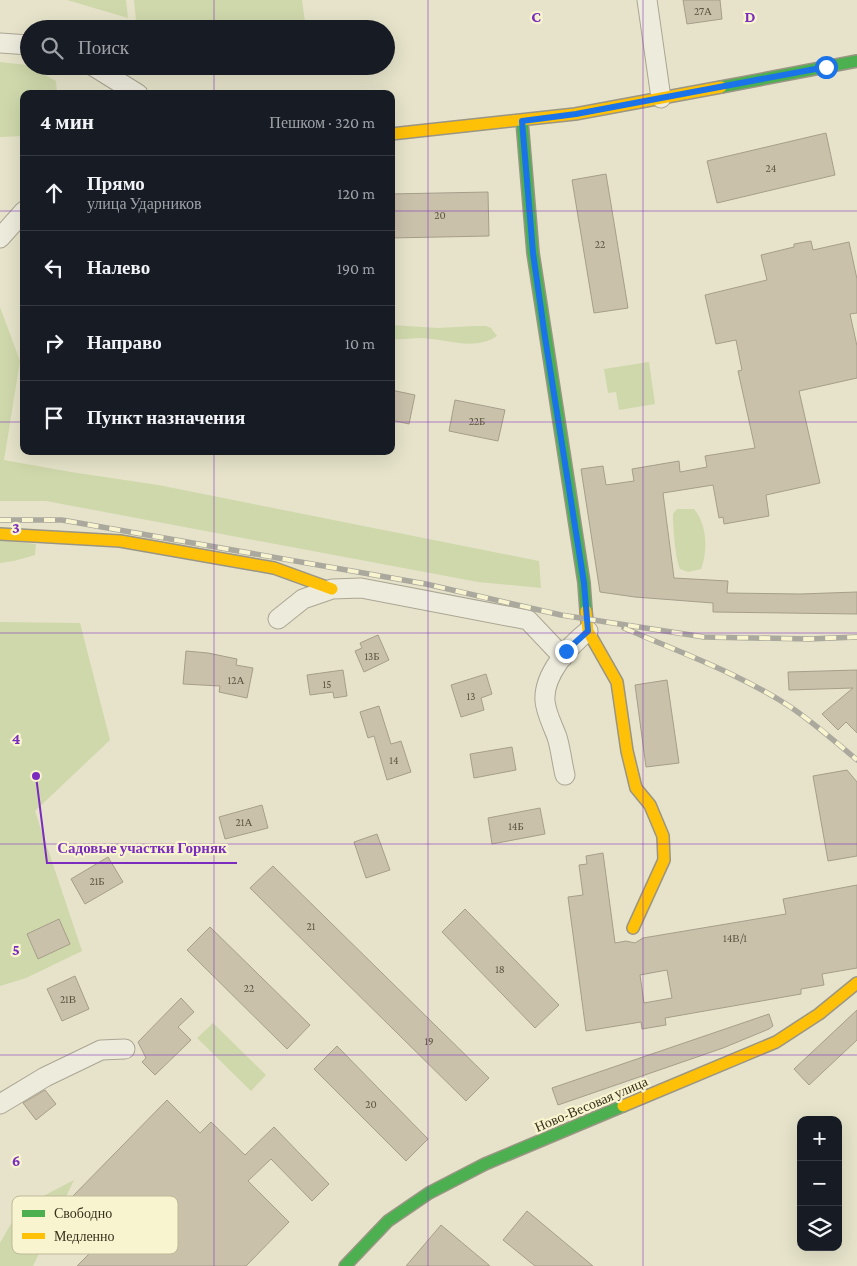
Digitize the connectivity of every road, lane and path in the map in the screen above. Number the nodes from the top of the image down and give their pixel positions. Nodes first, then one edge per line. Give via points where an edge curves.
1 (647, 0) edge
2 (0, 43) edge
3 (20, 44) edge
4 (857, 61) edge
5 (107, 75) edge
6 (132, 90) edge
7 (661, 98) junction
8 (522, 121) junction
9 (395, 134) edge
10 (20, 216) edge
11 (0, 238) edge
12 (0, 534) edge
13 (332, 590) junction
14 (278, 619) dead end
15 (588, 631) junction
16 (563, 657) junction
17 (564, 775) dead end
18 (633, 928) dead end
19 (857, 982) edge
20 (125, 1049) dead end
21 (0, 1104) edge
22 (345, 1266) edge

1 - 7 street
2 - 3 street
4 - 7 street
5 - 6 street
7 - 8 street
8 - 9 street
8 - 15 street via 533,253 584,583
10 - 11 street
12 - 13 street via 120,541 274,568
13 - 14 street via 303,600
13 - 16 street via 360,588 528,620
15 - 16 street
15 - 18 street via 617,682 636,788 650,805 663,836 664,860
16 - 17 street via 552,673 545,701 558,741
19 - 22 street, Ново-Весовая улица via 819,1014 776,1042 485,1164 429,1193 388,1221
20 - 21 street via 101,1050 45,1076

